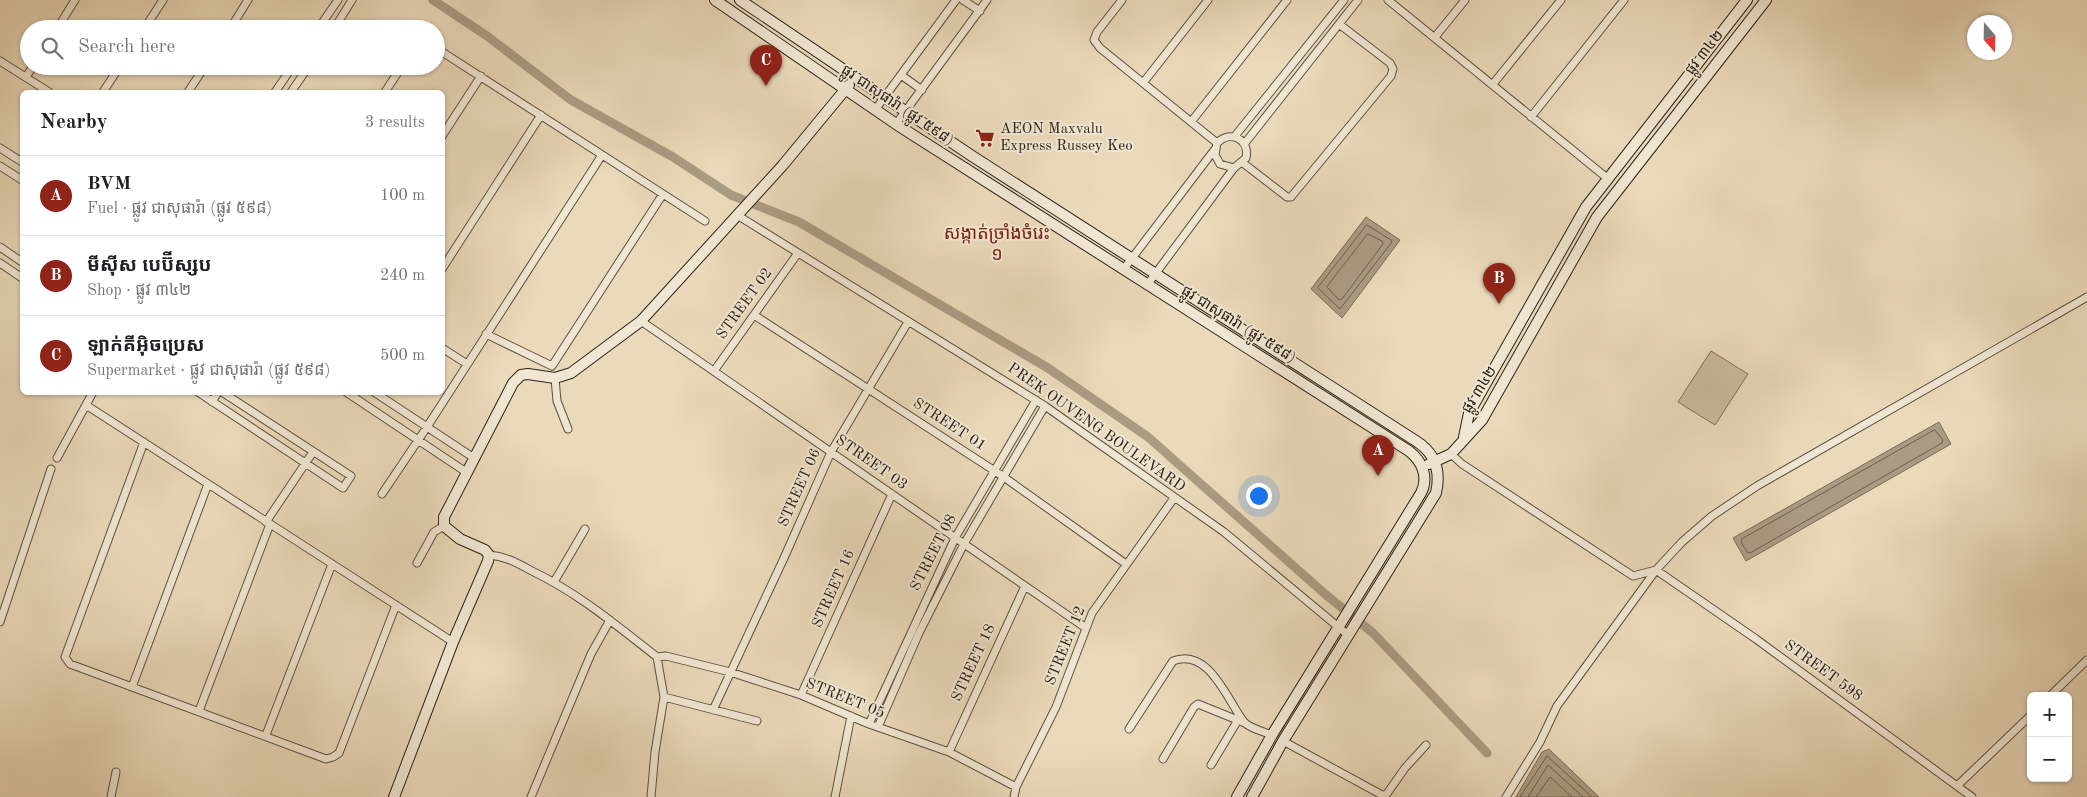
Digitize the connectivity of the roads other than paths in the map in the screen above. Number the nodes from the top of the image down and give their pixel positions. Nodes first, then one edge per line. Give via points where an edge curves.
1 (75, 0) edge
2 (163, 0) edge
3 (248, 0) edge
4 (338, 0) edge
5 (352, 0) edge
6 (740, 0) edge
7 (956, 0) edge
8 (963, 0) edge
9 (987, 0) edge
10 (1122, 0) edge
11 (1208, 0) edge
12 (1287, 0) edge
13 (1344, 0) edge
14 (1358, 0) edge
15 (1388, 0) edge
16 (1465, 0) edge
17 (1561, 0) edge
18 (1624, 0) edge
19 (1747, 0) edge
20 (1766, 0) edge
21 (719, 1) edge
22 (980, 11) junction
23 (63, 20) edge
24 (150, 20) edge
25 (236, 20) edge
26 (324, 20) edge
27 (338, 20) edge
28 (1339, 24) junction
29 (1435, 37) junction
30 (445, 54) edge
31 (0, 61) edge
32 (20, 73) edge
33 (23, 75) edge
34 (114, 75) edge
35 (199, 75) edge
36 (287, 75) joint
37 (302, 75) edge
38 (396, 75) edge
39 (901, 75) junction
40 (481, 76) junction
41 (26, 77) joint
42 (854, 78) junction
43 (298, 82) junction
44 (1143, 83) junction
45 (1493, 84) junction
46 (46, 90) edge
47 (104, 90) edge
48 (189, 90) edge
49 (276, 90) edge
50 (292, 90) edge
51 (386, 90) edge
52 (846, 90) junction
53 (922, 90) junction
54 (884, 98) junction
55 (875, 110) junction
56 (905, 112) junction
57 (541, 115) junction
58 (1531, 117) junction
59 (1191, 122) junction
60 (896, 124) junction
61 (445, 131) edge
62 (1235, 136) junction
63 (1245, 143) junction
64 (1216, 146) junction
65 (0, 148) edge
66 (602, 155) junction
67 (20, 161) edge
68 (1243, 163) junction
69 (0, 166) edge
70 (1234, 168) junction
71 (1607, 178) junction
72 (20, 179) edge
73 (663, 194) junction
74 (739, 213) junction
75 (705, 221) dead end
76 (1099, 238) junction
77 (0, 247) edge
78 (1092, 250) junction
79 (798, 253) junction
80 (1131, 259) junction
81 (20, 261) edge
82 (0, 263) edge
83 (445, 264) edge
84 (1123, 270) junction
85 (1155, 274) junction
86 (20, 277) edge
87 (1147, 285) junction
88 (2087, 298) edge
89 (754, 315) junction
90 (641, 321) junction
91 (908, 322) junction
92 (486, 334) junction
93 (445, 350) edge
94 (467, 364) junction
95 (714, 371) junction
96 (555, 378) junction
97 (868, 388) junction
98 (91, 395) edge
99 (202, 395) edge
100 (216, 395) edge
101 (227, 395) edge
102 (350, 395) edge
103 (379, 395) edge
104 (1036, 400) junction
105 (212, 402) junction
106 (86, 405) junction
107 (1045, 406) junction
108 (427, 427) junction
109 (568, 428) dead end
110 (1464, 438) junction
111 (418, 440) junction
112 (144, 442) junction
113 (314, 452) junction
114 (830, 452) junction
115 (1451, 454) junction
116 (57, 458) dead end
117 (474, 458) junction
118 (306, 463) junction
119 (1435, 463) junction
120 (1422, 467) junction
121 (51, 468) dead end
122 (995, 470) junction
123 (466, 472) junction
124 (1004, 476) junction
125 (208, 484) junction
126 (382, 494) dead end
127 (892, 494) junction
128 (1174, 498) junction
129 (268, 523) junction
130 (444, 526) junction
131 (585, 529) dead end
132 (955, 538) junction
133 (964, 544) junction
134 (489, 555) junction
135 (417, 563) dead end
136 (332, 564) junction
137 (1126, 564) junction
138 (1656, 570) junction
139 (554, 582) junction
140 (1024, 586) junction
141 (396, 605) junction
142 (610, 620) junction
143 (0, 622) edge
144 (1340, 626) junction
145 (1086, 628) junction
146 (911, 630) junction
147 (920, 633) junction
148 (1349, 633) junction
149 (453, 642) junction
150 (656, 657) junction
151 (2087, 660) edge
152 (730, 672) junction
153 (132, 688) junction
154 (2054, 692) edge
155 (801, 695) junction
156 (664, 697) junction
157 (713, 710) junction
158 (199, 711) junction
159 (851, 716) junction
160 (2027, 719) edge
161 (1238, 720) junction
162 (757, 721) dead end
163 (868, 724) junction
164 (1245, 724) junction
165 (878, 727) junction
166 (1128, 729) dead end
167 (266, 735) junction
168 (1272, 736) junction
169 (1283, 741) junction
170 (1426, 745) dead end
171 (949, 752) junction
172 (1164, 759) dead end
173 (1211, 765) dead end
174 (116, 772) dead end
175 (1957, 786) junction
176 (1016, 787) junction
177 (111, 797) edge
178 (394, 797) edge
179 (531, 797) edge
180 (651, 797) edge
181 (835, 797) edge
182 (1014, 797) edge
183 (1237, 797) edge
184 (1252, 797) edge
185 (1506, 797) edge
186 (1972, 797) edge

1 - 23 street
2 - 24 street
3 - 25 street
4 - 26 street
5 - 27 street
6 - 42 main road, ផ្លូវ ជាសុផារ៉ា (ផ្លូវ ៥៩៨)
7 - 39 street
8 - 22 street
9 - 22 street
10 - 44 street via 1094,40
11 - 44 street
12 - 59 street
13 - 62 street
14 - 28 street
15 - 29 street
16 - 29 street
17 - 45 street
18 - 58 street
19 - 71 main road, ផ្លូវ ៣៤២
20 - 110 main road, ផ្លូវ ៣៤២ via 1597,217 1482,420
21 - 52 main road, ផ្លូវ ជាសុផារ៉ា (ផ្លូវ ៥៩៨)
22 - 53 street
28 - 63 street
28 - 68 street via 1390,63 1393,69 1391,76 1291,197 1286,197
29 - 45 street
30 - 40 street
31 - 32 street
33 - 41 street
34 - 47 street
35 - 48 street
36 - 43 street
36 - 49 street
37 - 43 street
38 - 51 street
39 - 53 street
39 - 54 street
40 - 57 street
40 - 61 street
41 - 46 street
42 - 52 main road
42 - 54 main road, ផ្លូវ ជាសុផារ៉ា (ផ្លូវ ៥៩៨)
43 - 50 street
44 - 59 street
45 - 58 street
52 - 55 main road, ផ្លូវ ជាសុផារ៉ា (ផ្លូវ ៥៩៨)
52 - 74 main road
53 - 56 street
54 - 55 street
54 - 56 main road, ផ្លូវ ជាសុផារ៉ា (ផ្លូវ ៥៩៨)
55 - 60 main road, ផ្លូវ ជាសុផារ៉ា (ផ្លូវ ៥៩៨)
56 - 60 street
56 - 76 main road, ផ្លូវ ជាសុផារ៉ា (ផ្លូវ ៥៩៨)
57 - 66 street
57 - 83 street
58 - 71 street
59 - 64 street
60 - 78 main road, ផ្លូវ ជាសុផារ៉ា (ផ្លូវ ៥៩៨)
62 - 63 street
62 - 64 street via 1225,137
63 - 68 street via 1247,153
64 - 70 street via 1220,164
64 - 80 street
65 - 67 street
66 - 73 street
66 - 92 street
68 - 70 street
69 - 72 street
70 - 85 street
71 - 110 main road, ផ្លូវ ៣៤២ via 1586,206 1469,413
73 - 75 street
73 - 92 street via 552,366
74 - 79 street, PREK OUVENG BOULEVARD
74 - 90 main road
76 - 78 main road
76 - 80 main road, ផ្លូវ ជាសុផារ៉ា (ផ្លូវ ៥៩៨)
77 - 81 street
78 - 84 main road, ផ្លូវ ជាសុផារ៉ា (ផ្លូវ ៥៩៨)
79 - 89 street, STREET 02
79 - 91 street, PREK OUVENG BOULEVARD
80 - 84 street
80 - 85 main road, ផ្លូវ ជាសុផារ៉ា (ផ្លូវ ៥៩៨)
82 - 86 street
84 - 87 main road, ផ្លូវ ជាសុផារ៉ា (ផ្លូវ ៥៩៨)
85 - 87 street
85 - 119 main road, ផ្លូវ ជាសុផារ៉ា (ផ្លូវ ៥៩៨) via 1422,445
87 - 120 main road, ផ្លូវ ជាសុផារ៉ា (ផ្លូវ ៥៩៨) via 1409,451
88 - 138 street via 1757,486 1712,516
89 - 95 street, STREET 02
89 - 97 street, STREET 01
90 - 95 street, STREET 03
90 - 96 main road via 570,373
91 - 97 street, STREET 06
91 - 104 street, PREK OUVENG BOULEVARD
92 - 94 street
93 - 94 street
94 - 108 street
95 - 114 street, STREET 03
96 - 109 street via 557,401
96 - 117 main road via 528,374 513,383
97 - 114 street, STREET 06
97 - 122 street, STREET 01
98 - 106 street
99 - 105 street
100 - 105 street
101 - 113 street
102 - 111 street
103 - 108 street
104 - 107 street, PREK OUVENG BOULEVARD
104 - 122 street, STREET 08
105 - 118 street
106 - 112 street
106 - 116 street
107 - 124 street
107 - 128 street, PREK OUVENG BOULEVARD
108 - 111 street
108 - 117 street
110 - 115 main road
111 - 123 street
111 - 126 street
112 - 125 street
112 - 153 street via 65,657 70,664
113 - 118 street
113 - 118 street via 351,476 344,488
114 - 127 street, STREET 03
114 - 152 street, STREET 06
115 - 119 main road
115 - 138 street via 1633,576
117 - 123 main road
118 - 129 street
119 - 120 main road
119 - 148 main road via 1436,493
120 - 144 main road via 1425,480 1421,493
121 - 143 street
122 - 124 street, STREET 01
122 - 132 street, STREET 08
123 - 130 main road via 444,517
124 - 133 street
124 - 137 street, STREET 01
125 - 129 street
125 - 153 street
127 - 132 street, STREET 03
127 - 155 street, STREET 16
128 - 137 street, STREET 12
128 - 144 street, PREK OUVENG BOULEVARD via 1224,532
129 - 136 street
129 - 158 street
130 - 134 main road
130 - 135 street via 434,532
131 - 139 street
132 - 133 street, STREET 03
132 - 146 street, STREET 08
133 - 140 street, STREET 03
133 - 147 street
134 - 139 street via 501,556
134 - 149 main road
136 - 141 street
136 - 167 street
137 - 145 street, STREET 12 via 1092,613
138 - 175 street, STREET 598
138 - 185 street via 1557,706 1540,742
139 - 142 street
140 - 145 street, STREET 03
140 - 171 street, STREET 18
141 - 149 street
141 - 167 street via 339,753 333,758 326,758
142 - 150 street
142 - 179 street via 591,654
144 - 148 street, PREK OUVENG BOULEVARD
144 - 168 main road
145 - 176 street, STREET 12 via 1056,707
146 - 147 street
146 - 163 street, STREET 08
147 - 165 street
148 - 169 main road
149 - 178 main road
150 - 152 street, STREET 05 via 666,656
150 - 156 street
151 - 154 street
152 - 155 street, STREET 05
152 - 157 street, STREET 06
153 - 158 street
155 - 159 street, STREET 05
156 - 157 street
156 - 180 street
157 - 162 street
158 - 167 street
159 - 163 street, STREET 05
159 - 181 street
160 - 175 street
161 - 164 street
161 - 172 street via 1198,704
161 - 173 street
163 - 165 street, STREET 05
164 - 166 street via 1214,675 1202,665 1179,658 1173,661
164 - 168 street
165 - 171 street, STREET 05
168 - 183 main road
169 - 170 street via 1382,795 1386,795
169 - 184 main road
171 - 176 street, STREET 05
174 - 177 street
175 - 186 street, STREET 598
176 - 182 street, STREET 12

